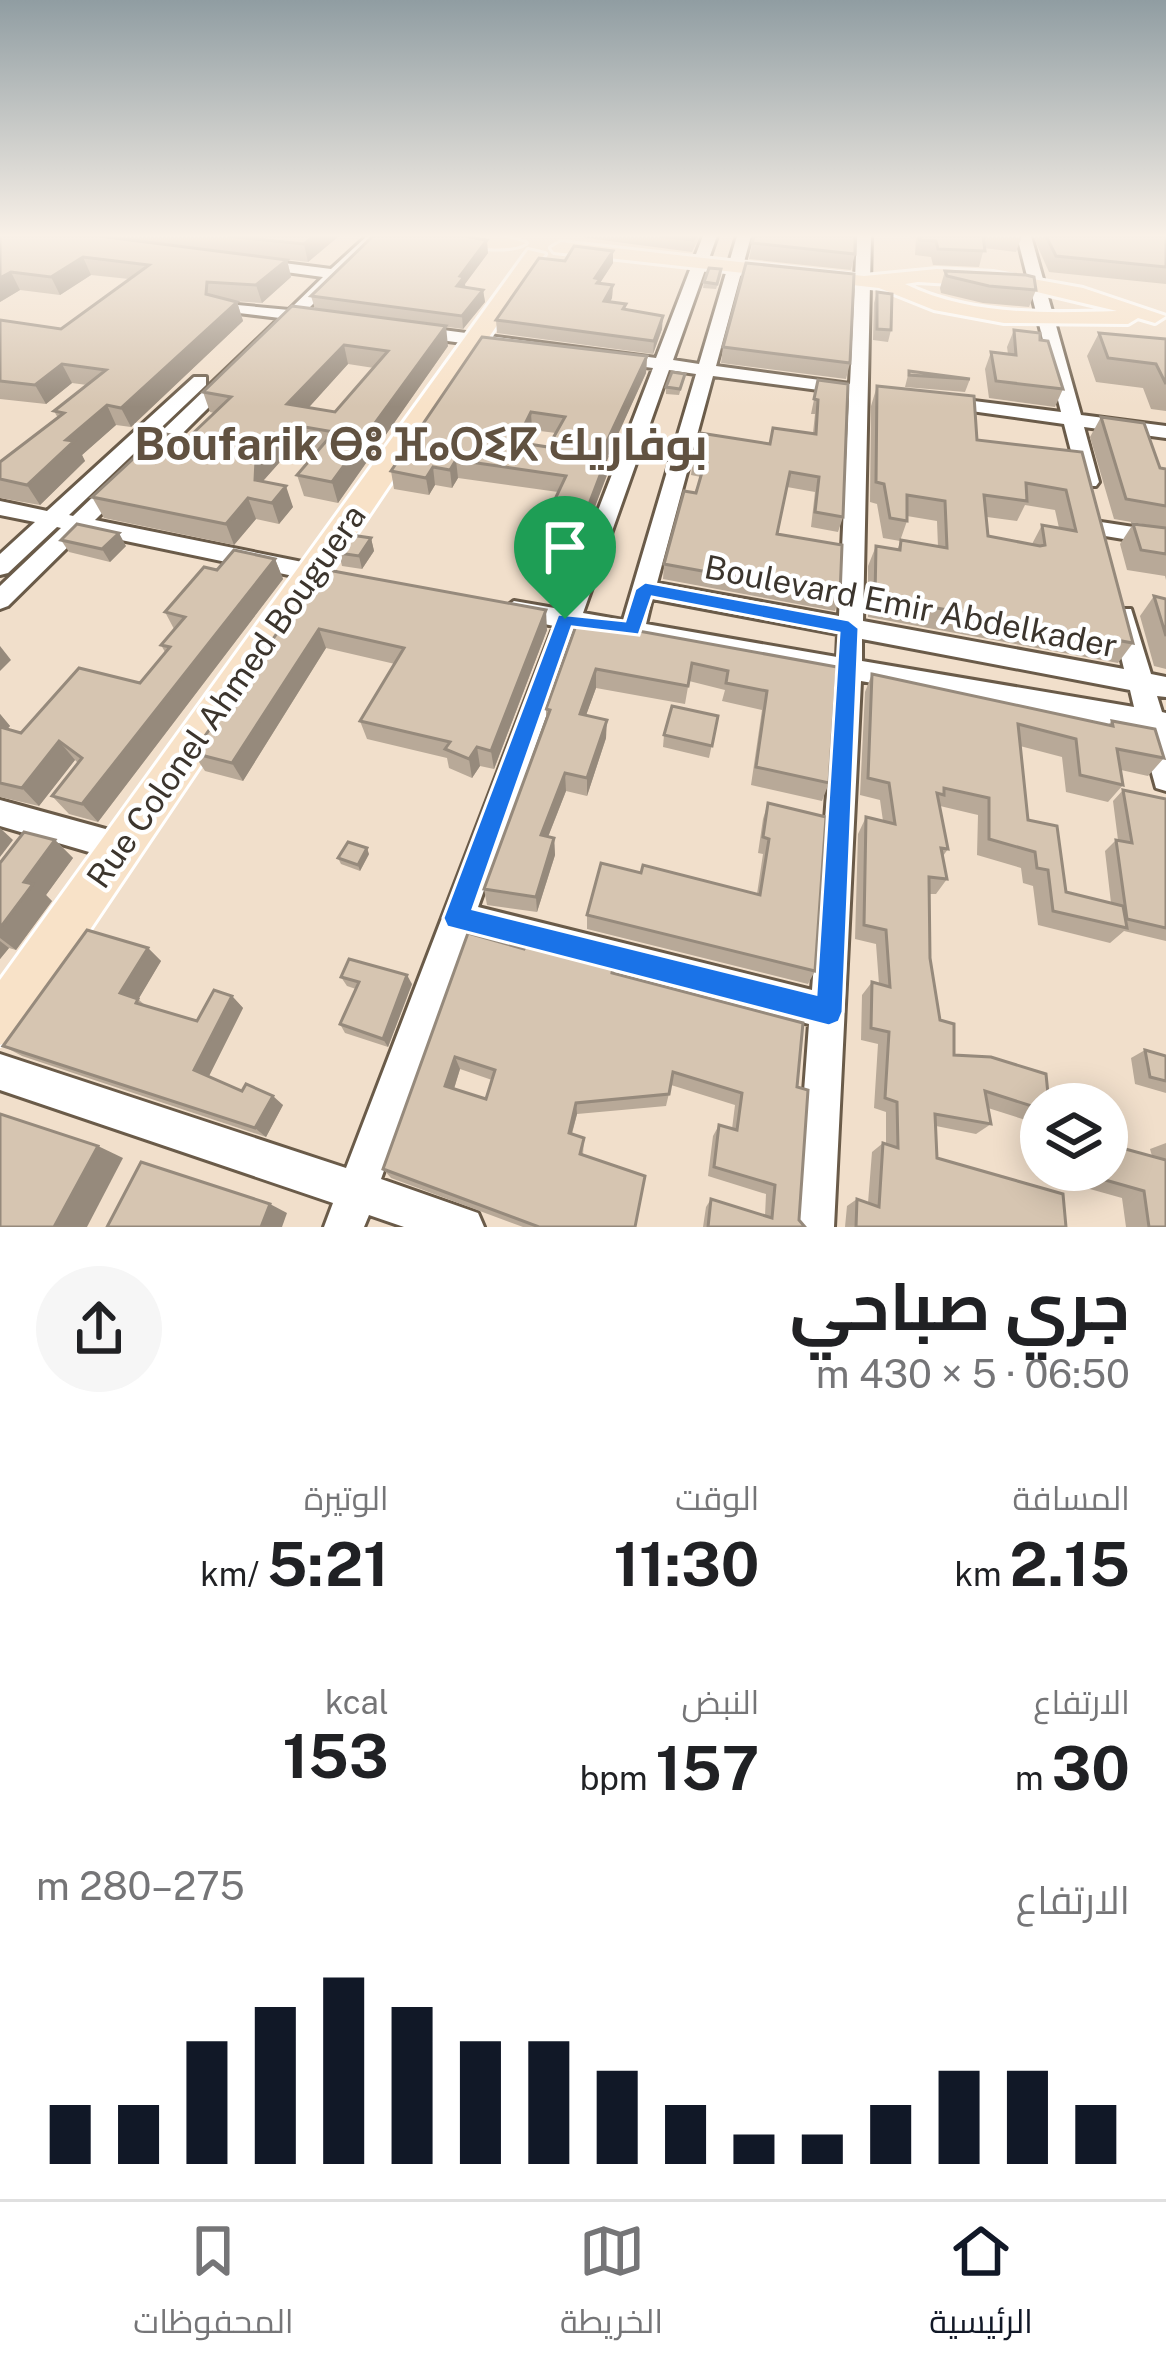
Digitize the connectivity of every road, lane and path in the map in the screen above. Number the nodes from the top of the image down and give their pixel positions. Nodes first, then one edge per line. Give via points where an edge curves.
1 (304, 293) edge
2 (504, 293) edge
3 (689, 293) edge
4 (727, 293) edge
5 (875, 293) edge
6 (903, 293) edge
7 (1037, 293) edge
8 (1078, 293) edge
9 (222, 306) edge
10 (282, 314) junction
11 (1161, 317) edge
12 (1045, 318) junction
13 (474, 339) junction
14 (662, 363) junction
15 (705, 369) junction
16 (871, 392) junction
17 (931, 400) edge
18 (1073, 420) junction
19 (145, 432) junction
20 (1166, 432) edge
21 (166, 436) junction
22 (0, 508) edge
23 (51, 520) junction
24 (76, 525) junction
25 (1166, 539) edge
26 (0, 568) edge
27 (312, 573) junction
28 (358, 581) edge
29 (645, 589) junction
30 (1118, 595) edge
31 (0, 600) edge
32 (496, 607) edge
33 (565, 619) junction
34 (849, 628) junction
35 (632, 629) junction
36 (849, 668) junction
37 (1154, 685) edge
38 (1159, 723) edge
39 (1166, 779) edge
40 (0, 813) edge
41 (120, 847) junction
42 (457, 918) junction
43 (829, 1012) junction
44 (0, 1021) edge
45 (0, 1072) edge
46 (350, 1210) edge
47 (464, 1227) edge
48 (814, 1227) edge

1 - 10 street
2 - 13 main road, Rue Colonel Ahmed Bouguera
3 - 14 street
4 - 15 street
5 - 16 street
6 - 12 main road
7 - 12 street
8 - 11 main road
9 - 10 street
10 - 13 street
10 - 19 street
10 - 21 street
11 - 12 main road
12 - 18 street
13 - 14 street
13 - 27 main road, Rue Colonel Ahmed Bouguera
14 - 15 street
14 - 33 street
15 - 16 street
15 - 29 street
16 - 34 street
17 - 18 street
18 - 20 street
18 - 25 street via 1104,540
19 - 21 street
19 - 23 street
21 - 24 street
22 - 23 street
23 - 24 street
23 - 26 street
24 - 27 street
24 - 31 street
27 - 28 street
27 - 41 main road, Rue Colonel Ahmed Bouguera
29 - 34 street, Boulevard Emir Abdelkader
29 - 35 street
30 - 37 street
32 - 33 street, Boulevard Emir Abdelkader
33 - 35 street, Boulevard Emir Abdelkader
33 - 42 street
34 - 36 street
34 - 37 street, Boulevard Emir Abdelkader
35 - 36 street, Boulevard Emir Abdelkader
36 - 38 street, Boulevard Emir Abdelkader
36 - 43 street
37 - 38 street
38 - 39 street
40 - 41 street
41 - 44 main road, Rue Colonel Ahmed Bouguera
42 - 43 street
42 - 46 street
43 - 48 street
45 - 46 street
46 - 47 street

